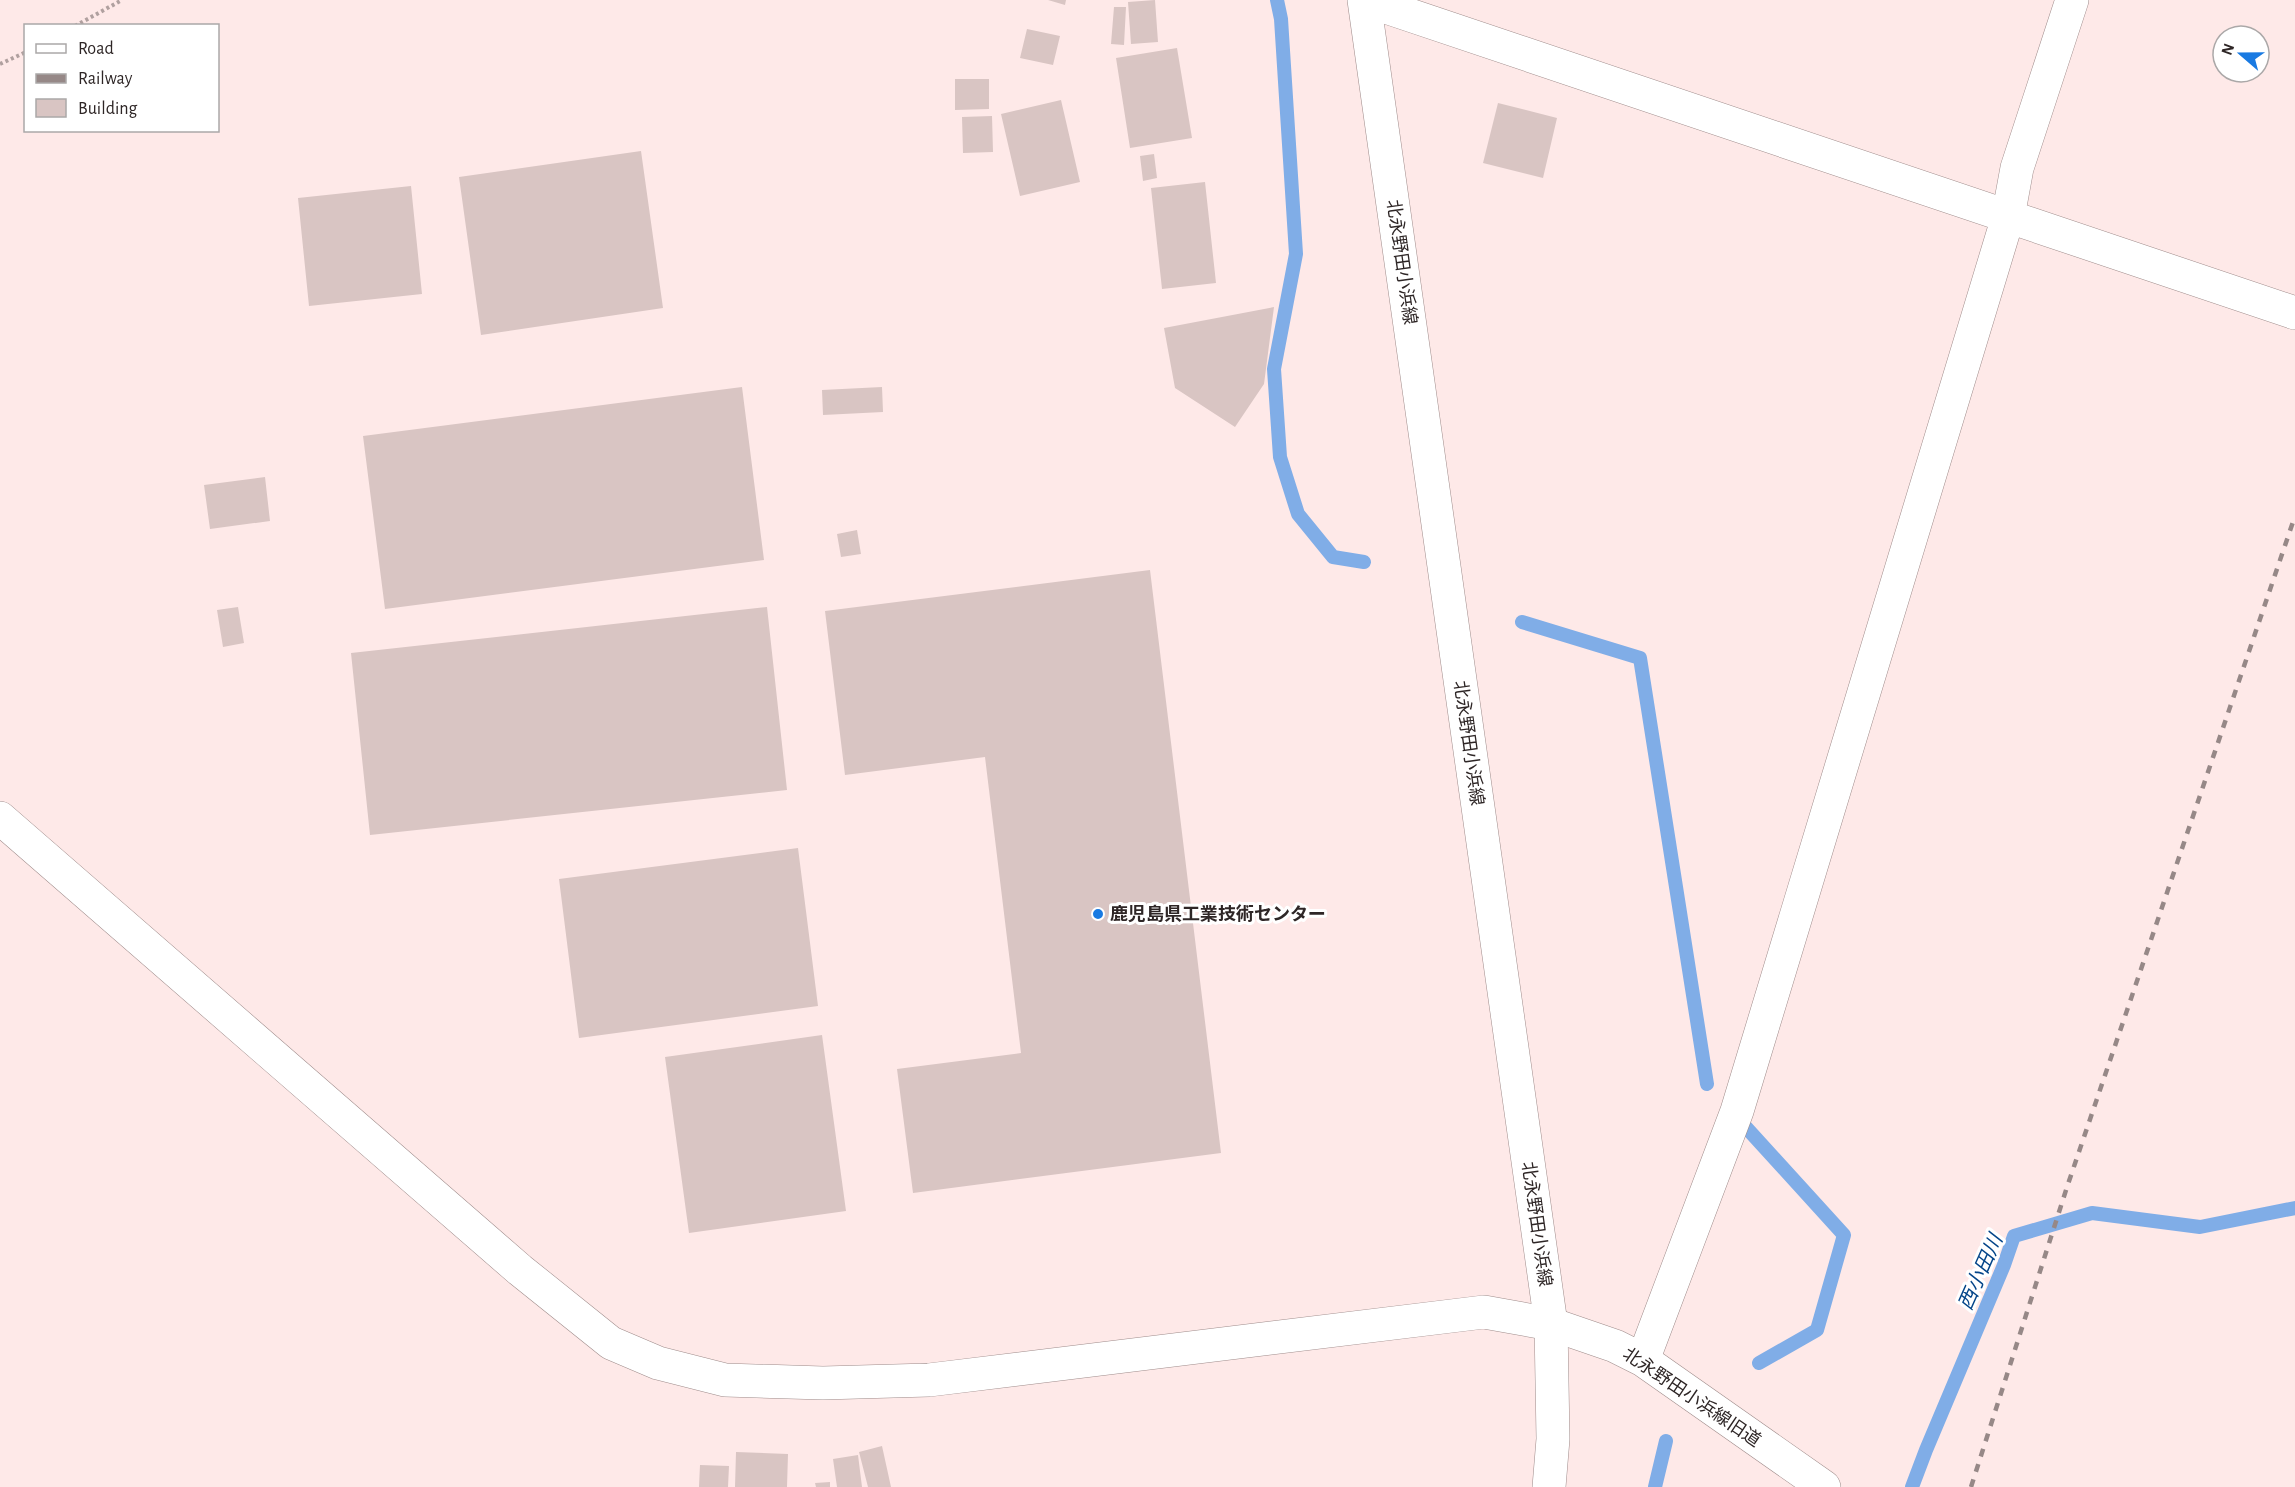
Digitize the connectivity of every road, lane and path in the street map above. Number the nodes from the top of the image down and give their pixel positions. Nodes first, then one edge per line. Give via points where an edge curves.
1 (122, 0) edge
2 (1365, 0) edge
3 (2072, 0) edge
4 (79, 24) edge
5 (24, 53) edge
6 (0, 64) edge
7 (2008, 217) junction
8 (2295, 313) edge
9 (0, 818) edge
10 (1551, 1324) junction
11 (1643, 1360) junction
12 (1823, 1486) edge
13 (1549, 1487) edge

1 - 4 path
2 - 7 street
2 - 10 street, 北永野田小浜線
3 - 7 street via 2017,168
5 - 6 path
7 - 8 street
7 - 11 street via 1737,1111
9 - 10 street, 北永野田小浜線旧道 via 520,1270 611,1343 658,1363 724,1380 929,1380 1484,1312
10 - 11 street, 北永野田小浜線旧道
10 - 13 street, 北永野田小浜線 via 1553,1439
11 - 12 street, 北永野田小浜線旧道

